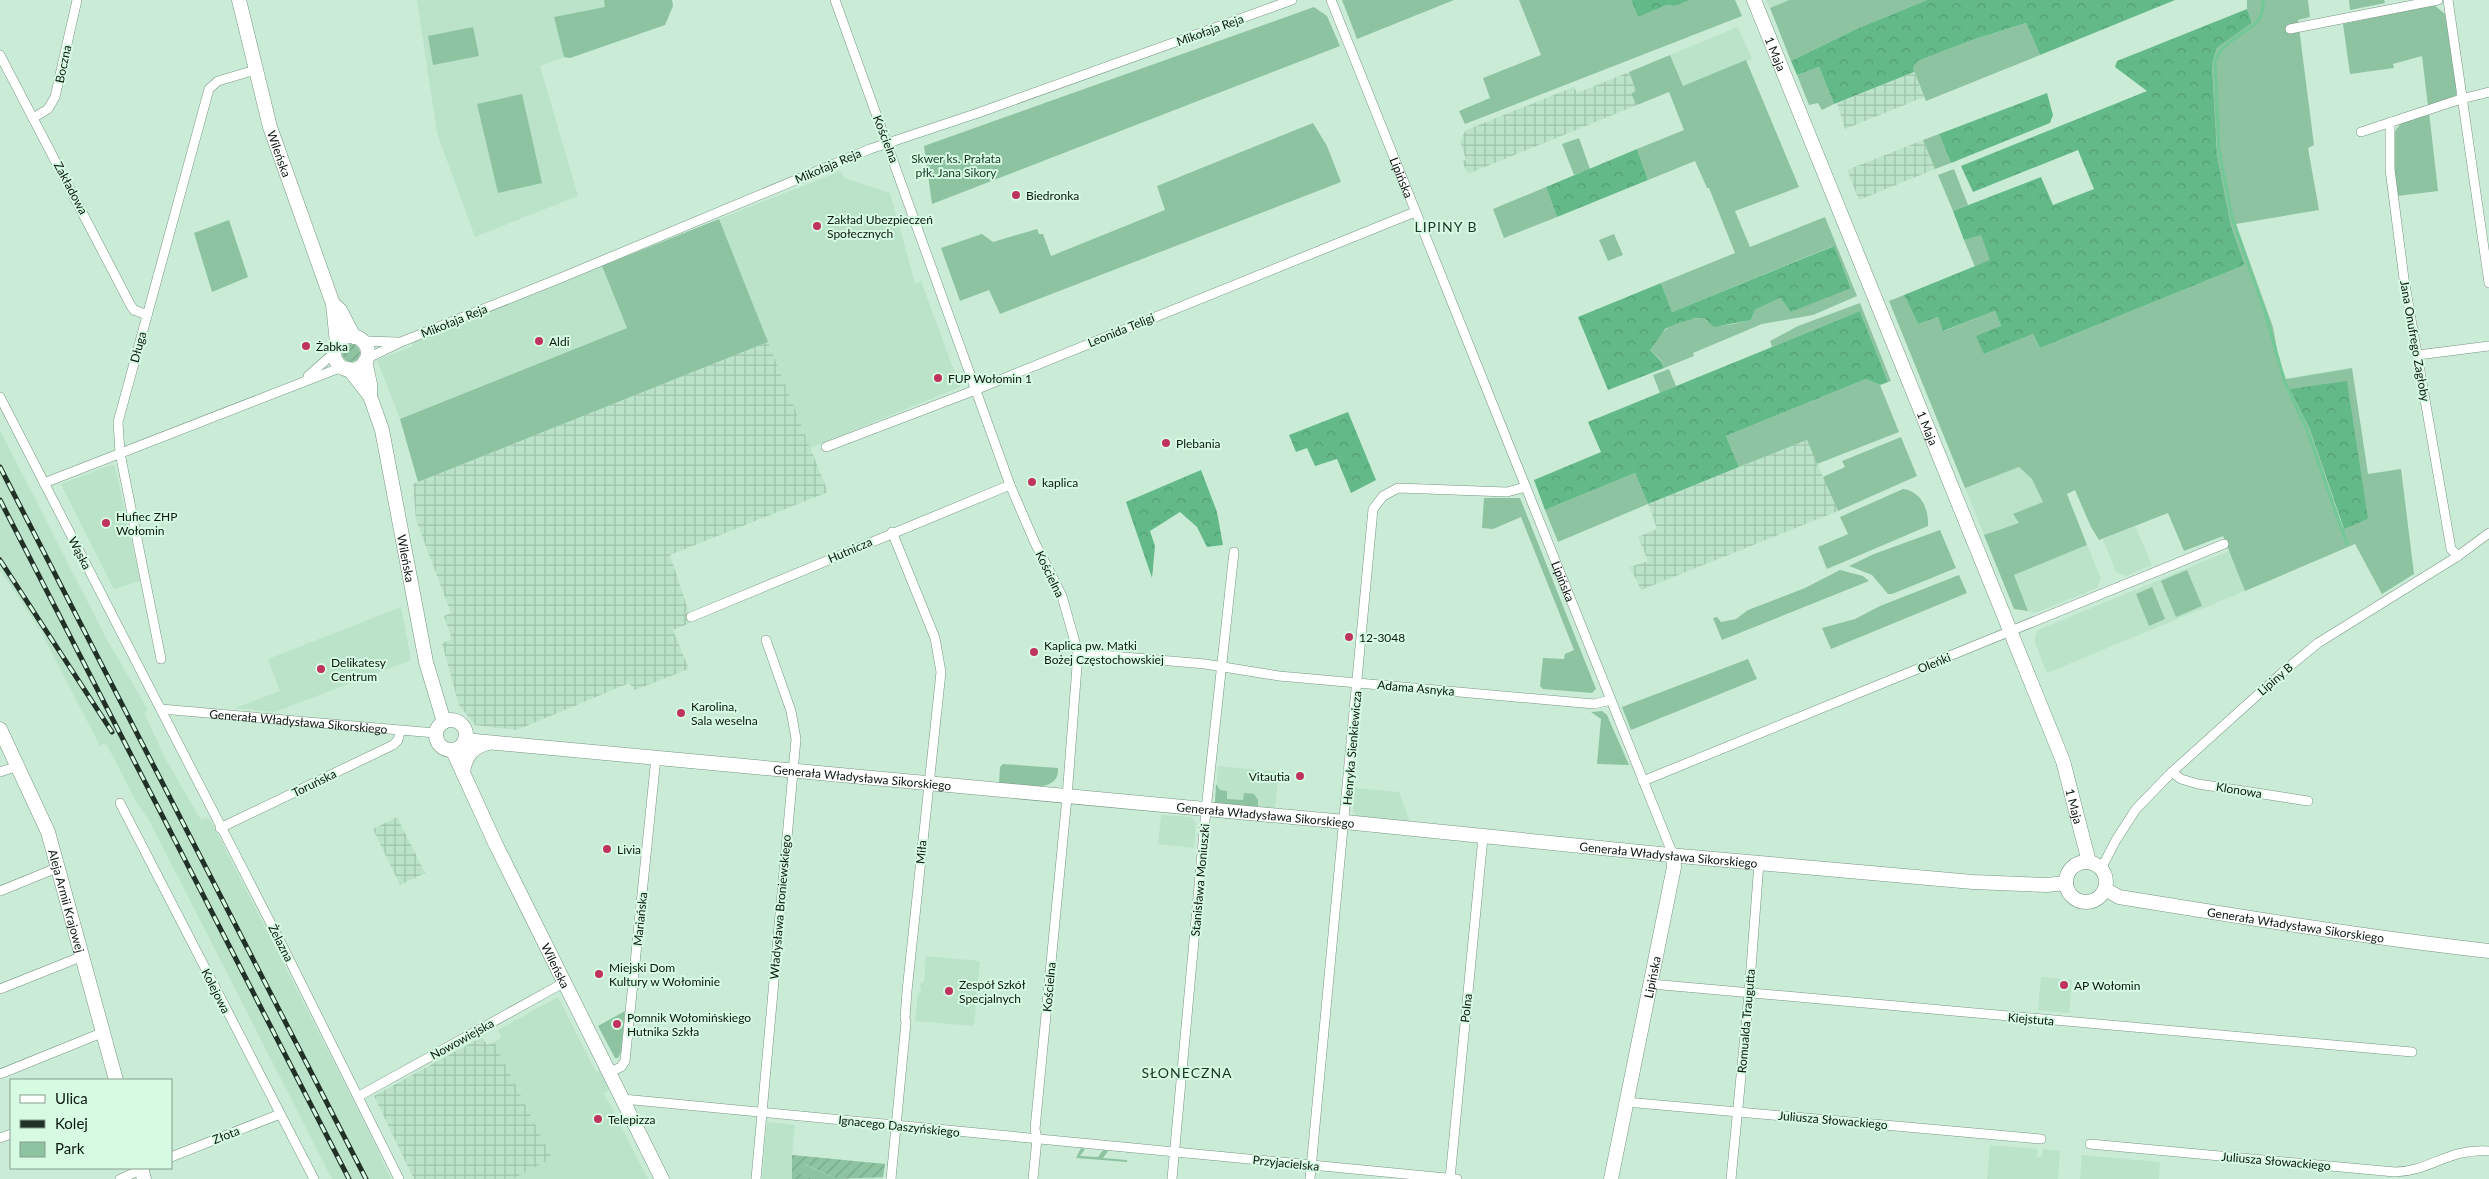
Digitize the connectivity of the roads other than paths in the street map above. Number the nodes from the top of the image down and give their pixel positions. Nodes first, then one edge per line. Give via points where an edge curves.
1 (77, 0) edge
2 (239, 0) edge
3 (835, 0) edge
4 (1292, 0) edge
5 (1331, 0) edge
6 (1754, 0) edge
7 (2438, 0) edge
8 (2448, 0) edge
9 (2290, 29) dead end
10 (0, 55) edge
11 (254, 70) junction
12 (2489, 92) edge
13 (2461, 98) junction
14 (33, 118) junction
15 (2390, 122) junction
16 (2360, 132) dead end
17 (887, 142) junction
18 (1415, 212) junction
19 (2489, 283) edge
20 (333, 304) junction
21 (147, 314) junction
22 (358, 339) junction
23 (401, 342) junction
24 (2489, 346) edge
25 (336, 348) junction
26 (2418, 355) junction
27 (366, 360) junction
28 (346, 368) junction
29 (302, 381) junction
30 (975, 388) junction
31 (370, 396) junction
32 (0, 397) edge
33 (826, 447) dead end
34 (120, 454) junction
35 (44, 483) junction
36 (1010, 485) junction
37 (1525, 487) junction
38 (892, 532) junction
39 (2489, 533) edge
40 (2224, 544) dead end
41 (1234, 552) dead end
42 (2458, 556) junction
43 (691, 616) dead end
44 (2011, 632) junction
45 (766, 640) dead end
46 (1078, 653) junction
47 (161, 658) dead end
48 (1221, 666) junction
49 (1358, 683) junction
50 (1610, 700) junction
51 (161, 709) junction
52 (444, 722) junction
53 (0, 729) edge
54 (400, 732) junction
55 (435, 733) junction
56 (465, 740) junction
57 (490, 743) junction
58 (453, 750) junction
59 (656, 757) junction
60 (18, 766) junction
61 (793, 770) junction
62 (0, 772) edge
63 (463, 772) junction
64 (2172, 772) junction
65 (1643, 781) junction
66 (928, 784) junction
67 (1067, 797) junction
68 (2308, 800) dead end
69 (120, 803) dead end
70 (1206, 810) junction
71 (1345, 822) junction
72 (220, 828) junction
73 (1483, 837) junction
74 (1673, 856) junction
75 (1759, 863) junction
76 (2095, 866) junction
77 (60, 867) junction
78 (2066, 884) junction
79 (2105, 889) junction
80 (0, 891) edge
81 (2489, 951) edge
82 (83, 956) junction
83 (565, 982) junction
84 (1651, 984) junction
85 (0, 989) edge
86 (1749, 994) junction
87 (104, 1032) junction
88 (2412, 1052) dead end
89 (610, 1072) junction
90 (0, 1074) edge
91 (116, 1079) edge
92 (359, 1096) junction
93 (623, 1099) junction
94 (1626, 1102) junction
95 (1737, 1111) junction
96 (762, 1112) junction
97 (280, 1114) junction
98 (896, 1125) junction
99 (1036, 1139) junction
100 (2041, 1139) dead end
101 (2090, 1144) dead end
102 (2489, 1151) edge
103 (1175, 1152) junction
104 (172, 1157) edge
105 (1311, 1166) junction
106 (143, 1171) edge
107 (120, 1179) edge
108 (314, 1179) edge
109 (400, 1179) edge
110 (662, 1179) edge
111 (756, 1179) edge
112 (891, 1179) edge
113 (1033, 1179) edge
114 (1172, 1179) edge
115 (1310, 1179) edge
116 (1450, 1179) edge
117 (1457, 1179) edge
118 (1611, 1179) edge
119 (1730, 1179) edge

1 - 14 street, Boczna via 56,96 48,109
2 - 11 street, Wileńska
3 - 17 street, Kościelna
4 - 17 street, Mikołaja Reja via 978,113
5 - 18 street, Lipińska
6 - 44 street, 1 Maja
7 - 9 street
8 - 13 street
10 - 14 street, Zakładowa
11 - 20 street, Wileńska via 270,126
11 - 21 street, Długa via 218,81 209,89
12 - 13 street
13 - 15 street
13 - 19 street
14 - 21 street, Zakładowa via 130,306
15 - 16 street
15 - 26 street, Jana Onufrego Zagłoby via 2393,197
17 - 23 street, Mikołaja Reja
17 - 30 street, Kościelna
18 - 30 street, Leonida Teligi
18 - 37 street, Lipińska
20 - 22 street, Wileńska
20 - 25 street, Wileńska
21 - 34 street, Długa via 118,422
22 - 23 street, Mikołaja Reja
22 - 25 street via 343,338
22 - 27 street via 367,351
23 - 27 street, Mikołaja Reja
24 - 26 street
25 - 28 street via 336,361
25 - 29 street
26 - 42 street, Jana Onufrego Zagłoby via 2451,549
27 - 28 street via 357,368
27 - 31 street, Wileńska
28 - 29 street
28 - 31 street, Wileńska
29 - 34 street
30 - 33 street, Leonida Teligi
30 - 36 street, Kościelna
31 - 52 street, Wileńska via 385,441 426,662
32 - 35 street, Wąska
34 - 35 street
34 - 47 street, Długa
35 - 51 street, Wąska
36 - 38 street, Hutnicza
36 - 46 street, Kościelna via 1062,596
37 - 49 street, Henryka Sienkiewicza via 1507,492 1407,487 1392,490 1378,500 1372,515
37 - 50 street, Lipińska
38 - 43 street, Hutnicza
38 - 66 street, Miła via 940,658
39 - 42 street, Lipiny B
40 - 44 street, Oleńki
41 - 48 street, Stanisława Moniuszki
42 - 64 street, Lipiny B via 2318,643
44 - 65 street, Oleńki
44 - 76 street, 1 Maja via 2063,761
45 - 61 street, Władysława Broniewskiego via 794,720
46 - 48 street, Adama Asnyka
46 - 67 street, Kościelna
48 - 49 street, Adama Asnyka via 1279,676
48 - 70 street, Stanisława Moniuszki
49 - 50 street, Adama Asnyka via 1594,704
49 - 71 street, Henryka Sienkiewicza
50 - 65 street, Lipińska
51 - 54 street, Generała Władysława Sikorskiego
51 - 72 street, Żelazna
52 - 55 street
52 - 56 street via 461,724
53 - 60 street, Aleja Armii Krajowej
54 - 55 street, Generała Władysława Sikorskiego
54 - 72 street, Toruńska via 395,743 382,750
55 - 58 street via 439,746
56 - 57 street, Generała Władysława Sikorskiego
56 - 58 street
57 - 59 street, Generała Władysława Sikorskiego
57 - 63 street via 474,749 464,764
58 - 63 street, Wileńska
59 - 61 street, Generała Władysława Sikorskiego
59 - 89 street, Mariańska via 626,1062
60 - 62 street
60 - 77 street, Aleja Armii Krajowej
61 - 66 street, Generała Władysława Sikorskiego
61 - 96 street, Władysława Broniewskiego
63 - 83 street, Wileńska
64 - 68 street, Klonowa via 2181,779 2198,784
64 - 76 street, Lipiny B via 2136,809
65 - 74 street, Lipińska
66 - 67 street, Generała Władysława Sikorskiego
66 - 98 street, Miła
67 - 70 street, Generała Władysława Sikorskiego
67 - 99 street, Kościelna
69 - 97 street, Kolejowa
70 - 71 street, Generała Władysława Sikorskiego
70 - 103 street, Stanisława Moniuszki
71 - 73 street, Generała Władysława Sikorskiego
71 - 105 street, Henryka Sienkiewicza
72 - 92 street, Żelazna
73 - 74 street, Generała Władysława Sikorskiego
73 - 116 street, Polna
74 - 75 street, Generała Władysława Sikorskiego
74 - 84 street, Lipińska via 1674,867
75 - 78 street, Generała Władysława Sikorskiego via 1973,882
75 - 86 street, Romualda Traugutta
76 - 78 street via 2073,867
76 - 79 street via 2106,878
77 - 80 street
77 - 82 street, Aleja Armii Krajowej
78 - 79 street via 2074,898 2085,902 2099,897
79 - 81 street, Generała Władysława Sikorskiego via 2119,897 2235,916 2398,941
82 - 85 street
82 - 87 street, Aleja Armii Krajowej
83 - 89 street, Wileńska
83 - 92 street, Nowowiejska
84 - 86 street, Kiejstuta
84 - 94 street, Lipińska
86 - 88 street, Kiejstuta
86 - 95 street, Romualda Traugutta
87 - 90 street
87 - 91 street, Aleja Armii Krajowej
89 - 93 street, Wileńska
92 - 109 street, Żelazna
93 - 96 street, Ignacego Daszyńskiego
93 - 110 street, Wileńska
94 - 95 street, Juliusza Słowackiego
94 - 118 street, Lipińska
95 - 100 street, Juliusza Słowackiego
95 - 119 street, Romualda Traugutta
96 - 98 street, Ignacego Daszyńskiego
96 - 111 street, Władysława Broniewskiego
97 - 104 street, Złota
97 - 108 street, Kolejowa
98 - 99 street, Ignacego Daszyńskiego
98 - 112 street, Miła
99 - 103 street, Ignacego Daszyńskiego
99 - 113 street, Kościelna
101 - 102 street, Juliusza Słowackiego via 2395,1172 2416,1169 2462,1151
103 - 105 street, Przyjacielska
103 - 114 street, Stanisława Moniuszki
105 - 115 street, Henryka Sienkiewicza
105 - 116 street, Przyjacielska
106 - 107 street
116 - 117 street, Przyjacielska

